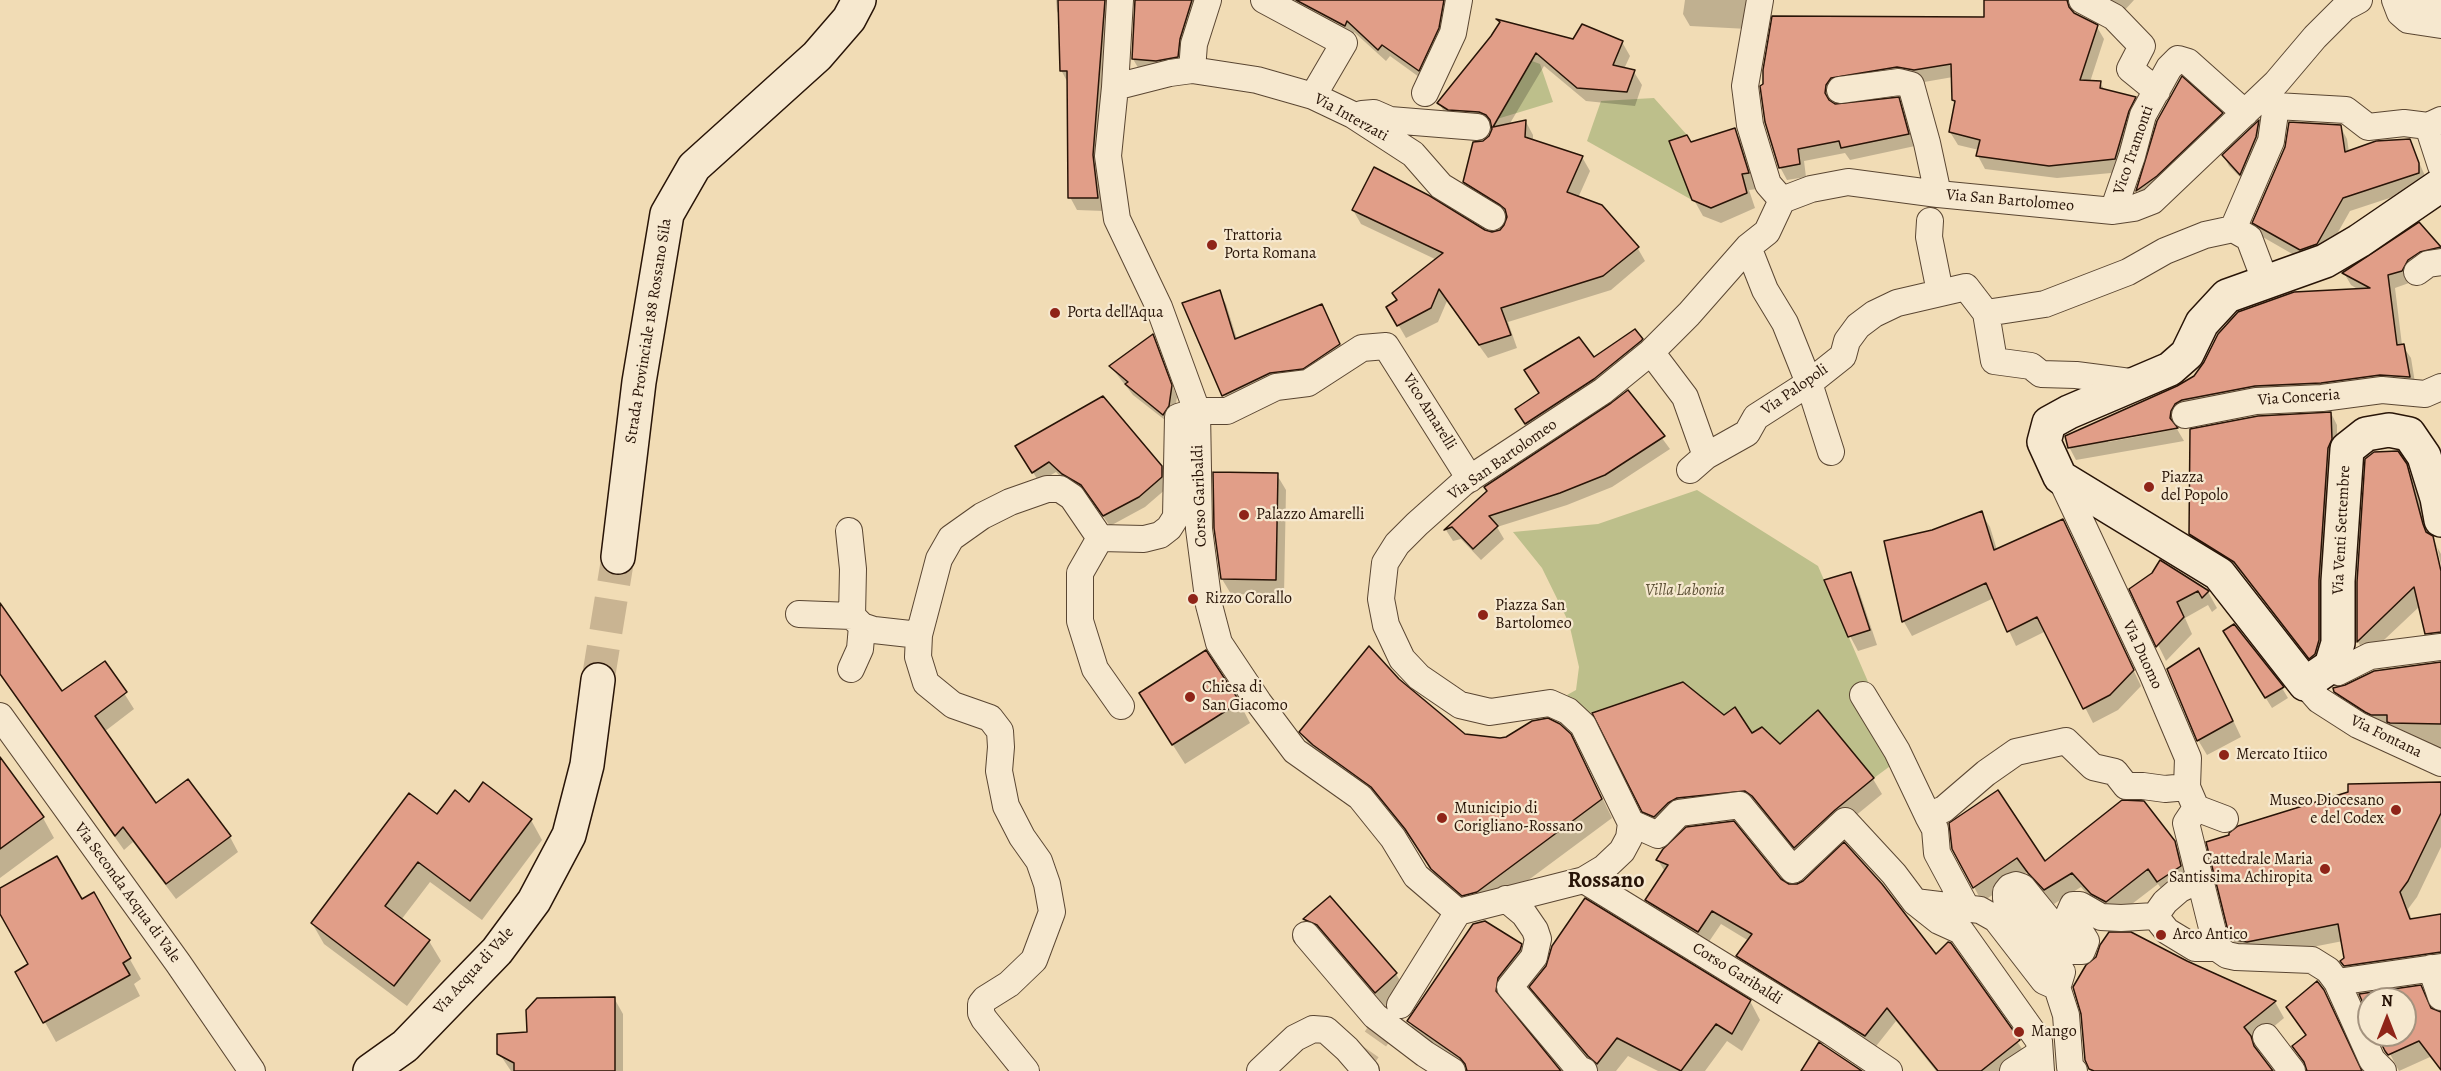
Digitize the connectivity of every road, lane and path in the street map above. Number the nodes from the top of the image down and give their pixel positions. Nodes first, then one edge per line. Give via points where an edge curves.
1 (859, 0) edge
2 (1120, 0) edge
3 (1208, 0) edge
4 (1264, 0) edge
5 (1459, 0) edge
6 (1760, 0) edge
7 (2082, 0) edge
8 (2359, 0) edge
9 (2395, 0) edge
10 (2422, 0) edge
11 (2441, 1) edge
12 (2121, 9) edge
13 (2441, 25) edge
14 (1192, 70) junction
15 (1115, 87) junction
16 (1839, 90) dead end
17 (2157, 91) junction
18 (1425, 93) dead end
19 (1313, 96) junction
20 (2270, 100) junction
21 (2246, 113) junction
22 (1353, 115) junction
23 (2434, 123) edge
24 (1477, 128) dead end
25 (2441, 166) edge
26 (2441, 185) edge
27 (1938, 194) junction
28 (1782, 200) junction
29 (2113, 211) junction
30 (1492, 217) dead end
31 (1930, 221) dead end
32 (2233, 229) junction
33 (1748, 246) junction
34 (2441, 262) edge
35 (2417, 272) dead end
36 (2266, 283) junction
37 (1940, 292) junction
38 (1986, 313) junction
39 (1652, 352) junction
40 (1809, 384) junction
41 (2138, 384) junction
42 (2441, 387) edge
43 (2413, 393) junction
44 (1197, 411) junction
45 (2185, 415) dead end
46 (2389, 430) junction
47 (1831, 452) dead end
48 (2060, 477) junction
49 (1470, 479) junction
50 (2441, 520) edge
51 (849, 531) dead end
52 (1100, 538) junction
53 (618, 557) tunnel mouth
54 (799, 614) dead end
55 (857, 621) junction
56 (919, 634) junction
57 (2441, 647) edge
58 (2331, 666) junction
59 (851, 669) dead end
60 (598, 680) tunnel mouth
61 (2304, 684) junction
62 (1863, 695) dead end
63 (1122, 706) dead end
64 (0, 716) edge
65 (2441, 763) edge
66 (2192, 798) junction
67 (1928, 816) junction
68 (2225, 819) dead end
69 (1631, 823) junction
70 (2201, 879) junction
71 (1584, 880) junction
72 (1506, 899) junction
73 (1915, 902) junction
74 (1966, 907) junction
75 (1458, 912) junction
76 (2155, 916) junction
77 (1306, 935) dead end
78 (2217, 948) junction
79 (2436, 968) edge
80 (2337, 982) junction
81 (2056, 984) junction
82 (2441, 997) edge
83 (1400, 1005) tunnel mouth
84 (2266, 1037) dead end
85 (2040, 1062) edge
86 (1014, 1067) edge
87 (1580, 1070) edge
88 (252, 1071) edge
89 (370, 1071) edge
90 (1260, 1071) edge
91 (1366, 1071) edge
92 (1452, 1071) edge
93 (1889, 1071) edge
94 (2013, 1071) edge
95 (2074, 1071) edge
96 (2292, 1071) edge
97 (2383, 1071) edge

1 - 53 main road, Strada Provinciale 188 Rossano Sila via 849,19 817,56 694,167 667,214 639,382
2 - 15 street, Corso Garibaldi
3 - 14 street via 1194,44
4 - 19 street via 1344,43
5 - 18 street via 1453,33
6 - 28 street via 1745,86 1750,125 1768,184
7 - 12 street, Vico Tramonti
8 - 20 street, Via San Bartolomeo via 2344,8 2315,37
9 - 13 street via 2408,20
10 - 11 street
12 - 17 street, Vico Tramonti via 2142,46 2130,69
14 - 15 street, Via Interzati
14 - 19 street, Via Interzati via 1257,80
15 - 44 street, Corso Garibaldi via 1108,156 1117,219 1159,307
16 - 27 street via 1899,82 1911,85
17 - 21 street, Vico Tramonti via 2178,59 2188,62
17 - 29 street, Vico Tramonti via 2143,115
19 - 22 street, Via Interzati
20 - 21 street, Via San Bartolomeo
20 - 23 street via 2346,110 2368,127
20 - 32 street via 2271,141
21 - 29 street, Via San Bartolomeo via 2152,201
22 - 24 street via 1374,113 1390,120
22 - 30 street, Via Interzati via 1413,154 1441,186
23 - 25 street
26 - 36 main road via 2325,261
27 - 28 street, Via San Bartolomeo via 1848,182
27 - 29 street, Via San Bartolomeo
28 - 33 street, Via San Bartolomeo via 1767,232
31 - 37 street via 1929,237
32 - 36 street via 2248,238
32 - 38 street via 2165,250 2128,272 2045,304
33 - 39 street, Via San Bartolomeo
33 - 40 street
34 - 35 street via 2428,264
36 - 41 main road via 2227,296 2202,323 2187,354 2170,369
37 - 38 street, Via Palopoli via 1966,287
37 - 40 street, Via Palopoli via 1896,303 1874,314 1858,326 1847,341 1843,356
38 - 41 street, Via Palopoli via 1994,361 2031,366 2041,374
39 - 40 street, Via Palopoli via 1684,397 1698,463 1747,433 1756,417
39 - 49 street, Via San Bartolomeo via 1603,391
40 - 47 street
41 - 48 main road via 2049,423 2044,442
42 - 43 street, Via Conceria via 2426,394
43 - 45 street, Via Conceria via 2382,390 2322,398 2256,400
43 - 46 street
44 - 49 street, Vico Amarelli via 1227,411 1276,387 1308,384 1362,348 1386,346
44 - 52 street via 1179,417 1176,517 1169,528 1144,539
44 - 75 street, Corso Garibaldi via 1199,530 1209,605 1219,643 1295,751 1360,797 1393,837 1416,876
46 - 50 main road via 2409,434 2424,456
46 - 58 main road, Via Venti Settembre via 2366,434 2347,449 2338,643
48 - 61 main road via 2219,574
48 - 66 street, Via Duomo via 2188,758
49 - 69 street, Via San Bartolomeo via 1417,524 1385,563 1381,599 1386,625 1402,659 1419,677 1460,705 1490,712 1550,703 1568,711 1583,725
51 - 55 street
52 - 56 street via 1072,497 1060,489 1047,489 982,516 951,537 939,559
52 - 63 street via 1080,573 1080,621 1095,669
54 - 55 street
55 - 56 street via 874,630
55 - 59 street via 861,649
56 - 86 street via 918,657 926,683 953,705 990,718 999,731 999,771 1006,806 1039,861 1047,884 1052,912 1034,960 981,1004 984,1019
57 - 58 street via 2370,656 2338,672
58 - 61 main road
60 - 89 main road, Via Acqua di Vale via 587,765 569,835 534,901 490,959 405,1046
61 - 65 street, Via Fontana via 2319,700 2358,725
62 - 67 street via 1897,751
64 - 88 street, Via Seconda Acqua di Vale
66 - 67 street via 2165,789 2126,786 2115,772 2092,766 2066,741 2016,752 1944,809
66 - 68 street
66 - 70 street, Via Duomo via 2186,823
67 - 74 street via 1935,829 1937,853
69 - 71 street via 1622,851
69 - 73 street via 1658,835 1679,813 1740,805 1793,870 1845,821
70 - 76 street via 2180,889
70 - 78 street, Via Duomo
71 - 72 street
71 - 93 street, Corso Garibaldi
72 - 75 street
72 - 87 street via 1524,914 1538,939 1534,957 1510,987
73 - 74 street
73 - 85 street via 1939,921 1961,931 2039,1041
74 - 81 street via 1996,919 2043,981
75 - 83 street
76 - 78 street via 2167,931 2195,948
76 - 81 street via 2101,916 2073,905 2069,914 2086,941 2082,951 2074,951 2022,887 2010,887 2006,899 2062,972
77 - 92 street via 1374,1016
78 - 80 street via 2236,957 2312,960 2328,970
79 - 80 street
79 - 82 street
80 - 97 street via 2372,1060
81 - 95 street via 2066,1015 2070,1067
84 - 96 street
85 - 94 street
90 - 91 street via 1294,1038 1313,1029 1326,1030

